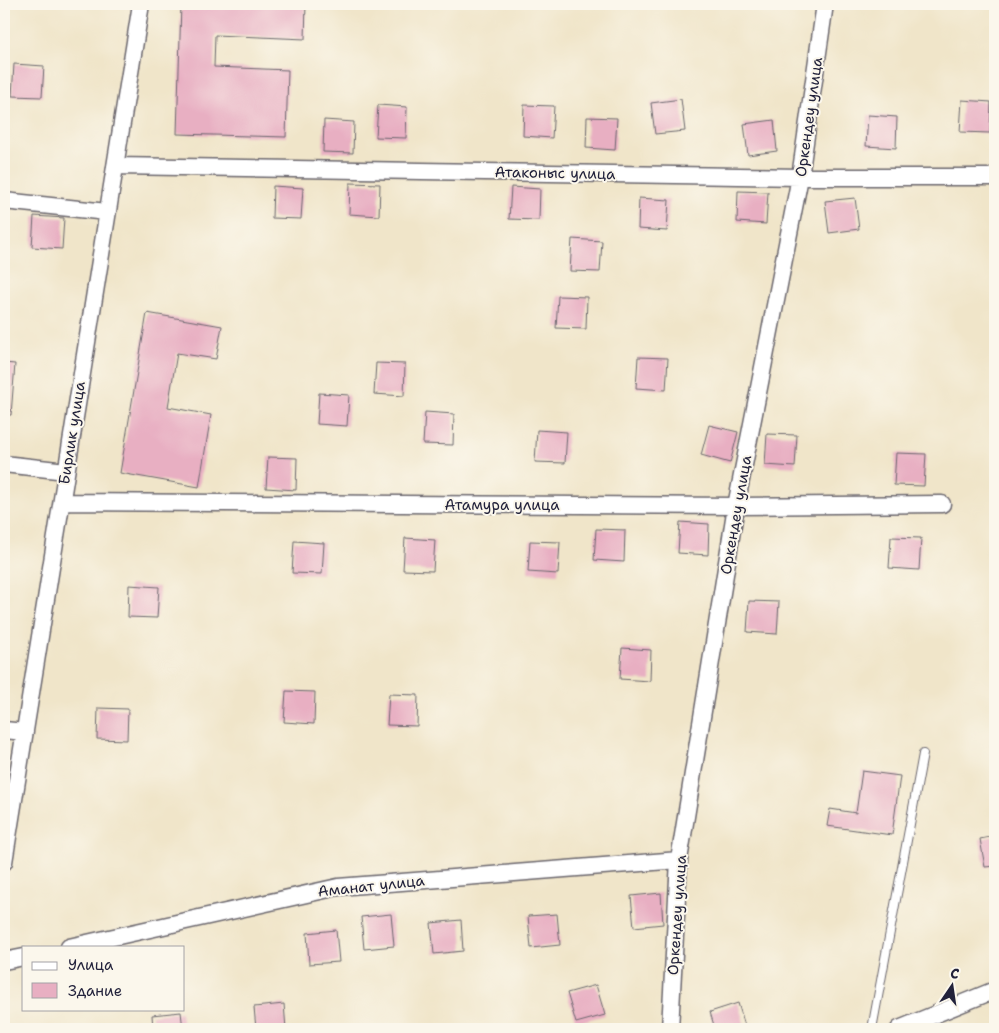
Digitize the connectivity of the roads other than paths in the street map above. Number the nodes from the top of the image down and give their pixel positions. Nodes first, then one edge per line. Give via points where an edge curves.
1 (141, 4) edge
2 (825, 4) edge
3 (115, 166) junction
4 (800, 177) junction
5 (995, 177) edge
6 (4, 201) edge
7 (107, 212) junction
8 (4, 464) edge
9 (66, 471) junction
10 (62, 502) junction
11 (942, 504) dead end
12 (736, 506) junction
13 (4, 730) edge
14 (25, 732) junction
15 (923, 754) dead end
16 (680, 860) junction
17 (4, 862) edge
18 (72, 946) edge
19 (22, 957) edge
20 (4, 961) edge
21 (995, 990) edge
22 (670, 1029) edge
23 (872, 1029) edge
24 (899, 1029) edge

1 - 3 street, Бирлик улица
2 - 4 street, Оркендеу улица
3 - 4 street, Атаконыс улица
3 - 7 street, Бирлик улица
4 - 5 street, Атаконыс улица
4 - 12 street, Оркендеу улица
6 - 7 street
7 - 9 street, Бирлик улица
8 - 9 street
9 - 10 street, Бирлик улица
10 - 12 street, Атамура улица
10 - 14 street, Бирлик улица
11 - 12 street, Атамура улица
12 - 16 street, Оркендеу улица
13 - 14 street
14 - 17 street, Бирлик улица
15 - 23 lane
16 - 18 street, Аманат улица via 338,887
16 - 22 street, Оркендеу улица
19 - 20 street
21 - 24 street

